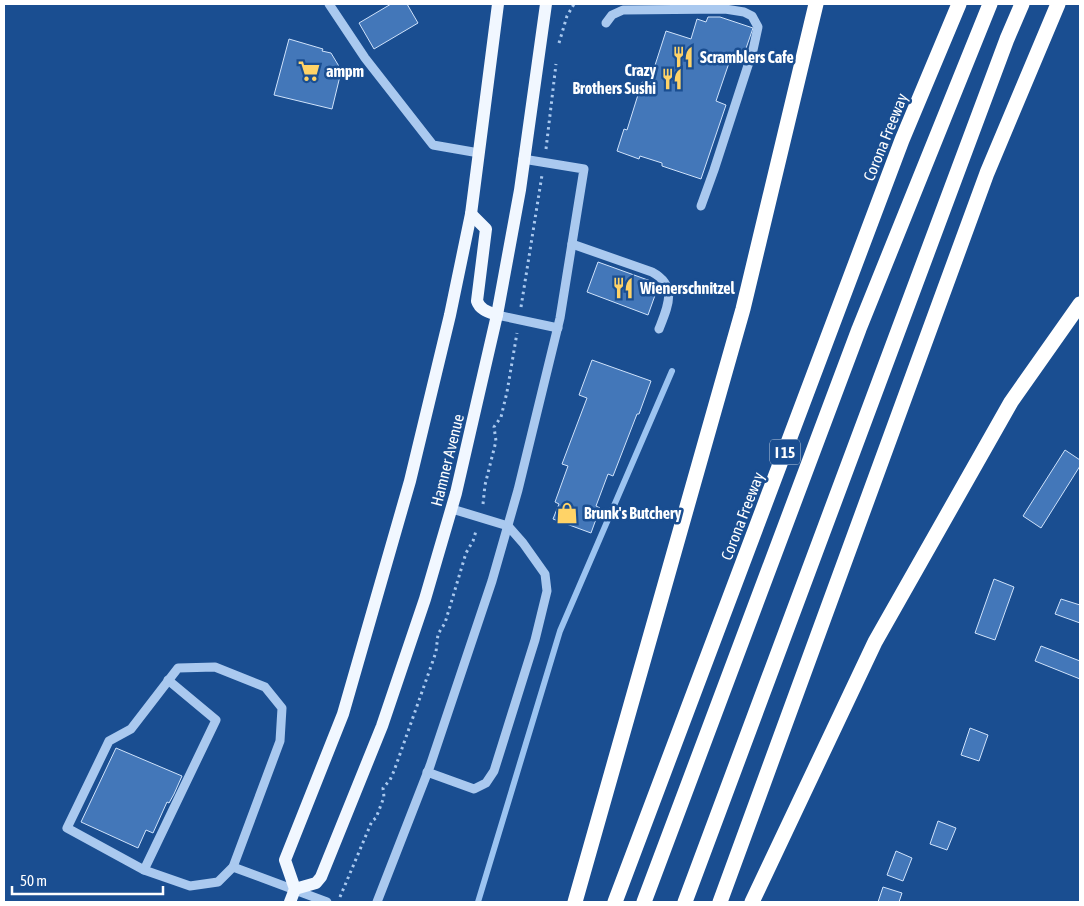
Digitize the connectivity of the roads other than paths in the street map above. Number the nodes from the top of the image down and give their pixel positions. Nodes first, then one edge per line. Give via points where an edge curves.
1 (329, 4) edge
2 (498, 4) edge
3 (546, 4) edge
4 (816, 4) edge
5 (959, 4) edge
6 (990, 4) edge
7 (1022, 4) edge
8 (1058, 4) edge
9 (606, 23) dead end
10 (479, 153) junction
11 (523, 159) junction
12 (701, 206) dead end
13 (471, 214) junction
14 (572, 244) junction
15 (1080, 304) edge
16 (497, 316) junction
17 (558, 328) junction
18 (659, 329) dead end
19 (452, 509) junction
20 (508, 526) junction
21 (168, 680) junction
22 (427, 772) junction
23 (232, 867) junction
24 (144, 870) junction
25 (295, 889) junction
26 (290, 902) edge
27 (327, 902) edge
28 (376, 902) edge
29 (575, 902) edge
30 (615, 902) edge
31 (644, 902) edge
32 (686, 902) edge
33 (720, 902) edge
34 (752, 902) edge

1 - 10 lane via 365,58 433,144
2 - 10 main road, Hamner Avenue
3 - 11 main road, Hamner Avenue
4 - 29 highway via 743,309
5 - 30 highway, Corona Freeway / I 15 via 902,140
6 - 31 highway via 859,329
7 - 32 highway
8 - 33 highway via 987,173
9 - 12 lane via 612,15 623,10 725,9 744,12 757,24 753,50
10 - 13 main road, Hamner Avenue
11 - 14 lane via 584,169
11 - 16 main road, Hamner Avenue
13 - 16 main road via 486,228 477,302 483,310
13 - 25 main road, Hamner Avenue via 410,480 343,714 284,860
14 - 17 lane
14 - 18 lane via 660,276 669,291
15 - 34 highway via 1011,402 875,642
16 - 17 lane
16 - 19 main road, Hamner Avenue
17 - 20 lane
19 - 20 lane
19 - 25 main road, Hamner Avenue via 382,726 321,877 316,883
20 - 22 lane
20 - 22 lane via 545,574 547,591 494,771 486,783 474,789
21 - 23 lane via 178,668 215,667 265,687 282,708 280,742
21 - 24 lane via 216,720
21 - 24 lane via 131,729 109,741 68,828
22 - 28 lane
23 - 24 lane via 218,882 190,886
23 - 25 lane
25 - 26 main road
25 - 27 lane

